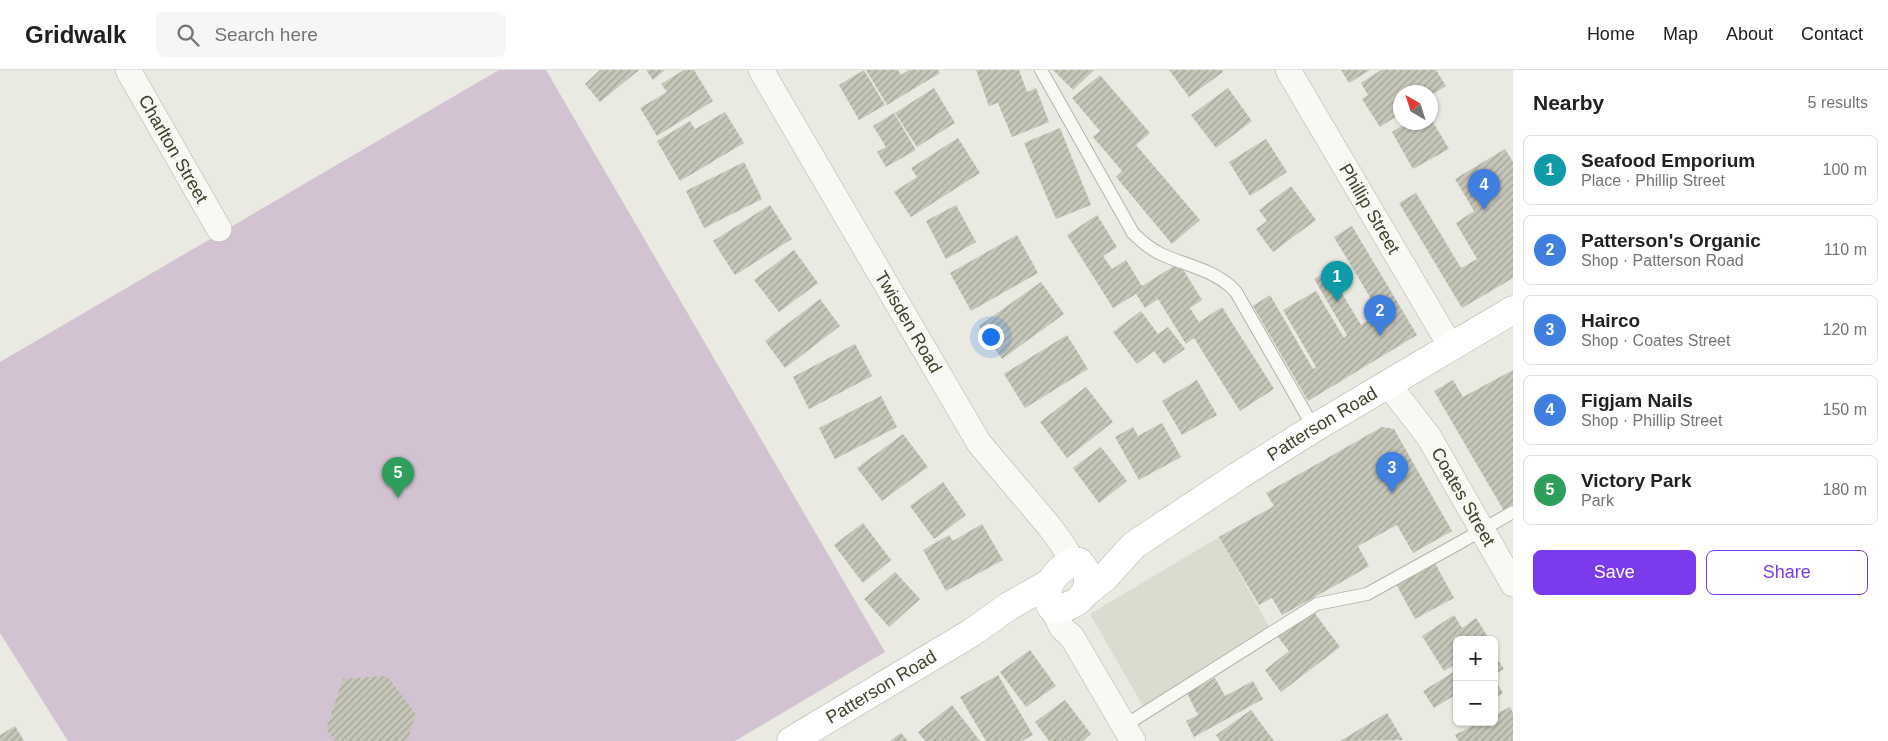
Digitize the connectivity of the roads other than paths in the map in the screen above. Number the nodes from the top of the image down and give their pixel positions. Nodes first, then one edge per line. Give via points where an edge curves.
1 (128, 70) edge
2 (762, 70) edge
3 (1041, 70) edge
4 (1288, 70) edge
5 (219, 230) dead end
6 (1513, 310) edge
7 (1451, 347) junction
8 (1396, 380) junction
9 (1314, 428) junction
10 (1513, 512) edge
11 (1482, 529) junction
12 (1134, 545) junction
13 (1076, 562) junction
14 (1513, 584) edge
15 (1061, 600) junction
16 (1128, 734) edge
17 (790, 741) edge

1 - 5 street, Charlton Street
2 - 13 street, Twisden Road via 979,443
3 - 9 lane via 1133,233 1161,254 1228,283
4 - 7 street, Phillip Street
6 - 7 street, Patterson Road
7 - 8 street, Patterson Road
8 - 9 street, Patterson Road
8 - 11 street, Coates Street
9 - 12 street, Patterson Road
10 - 11 lane
11 - 14 street, Coates Street
11 - 16 lane via 1367,594 1317,604
12 - 13 street, Patterson Road
12 - 15 street, Patterson Road via 1105,576
13 - 15 street, Patterson Road via 1054,574
13 - 15 street via 1087,575 1087,587
15 - 16 street via 1072,637
15 - 17 street, Patterson Road via 971,633

